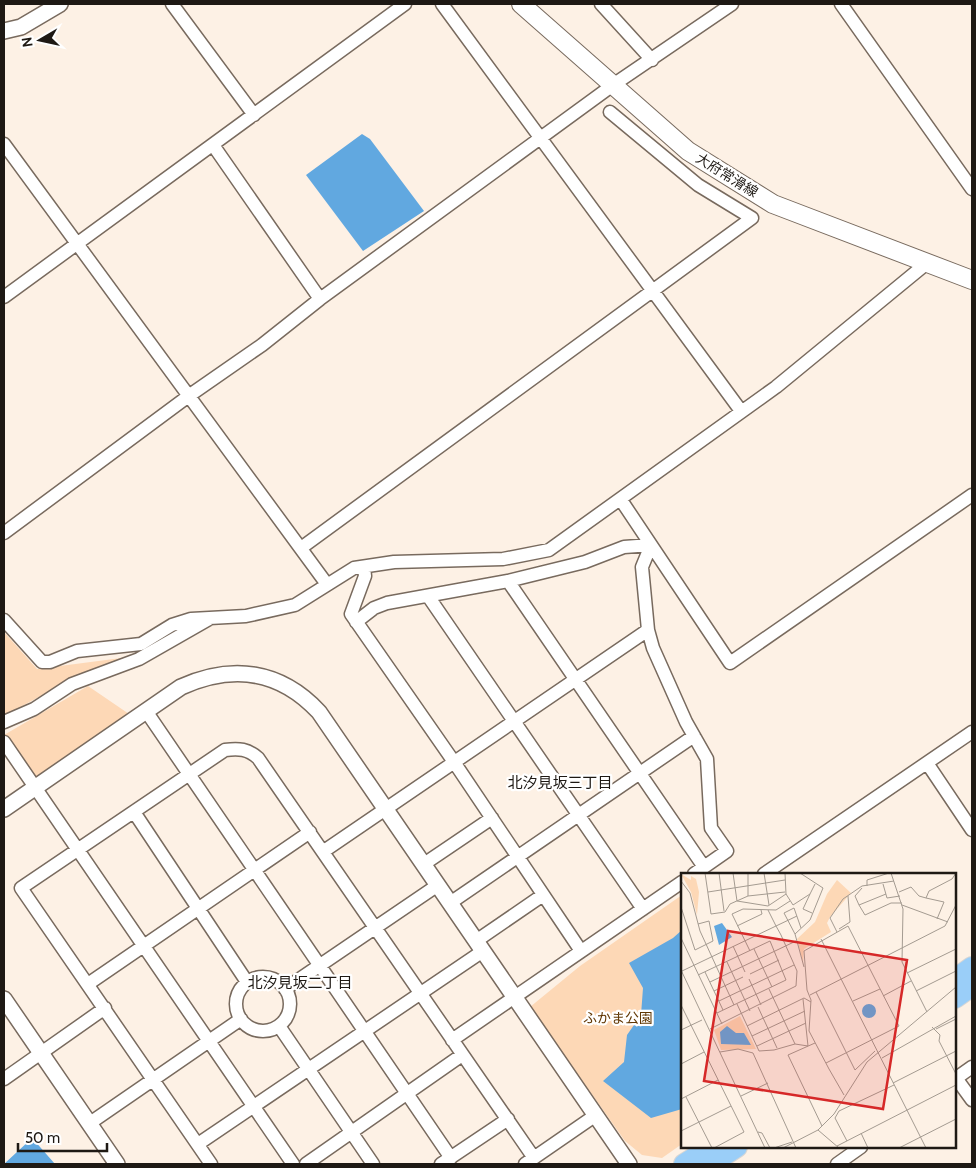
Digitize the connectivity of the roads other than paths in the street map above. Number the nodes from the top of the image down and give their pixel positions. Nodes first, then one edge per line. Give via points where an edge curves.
1 (60, 4) edge
2 (172, 4) edge
3 (405, 4) edge
4 (442, 4) edge
5 (521, 4) edge
6 (601, 4) edge
7 (732, 4) edge
8 (841, 4) edge
9 (4, 31) edge
10 (652, 60) junction
11 (613, 85) junction
12 (610, 112) dead end
13 (254, 115) junction
14 (540, 139) junction
15 (4, 144) edge
16 (213, 145) junction
17 (972, 188) edge
18 (78, 244) junction
19 (927, 263) junction
20 (972, 280) edge
21 (652, 291) junction
22 (4, 298) edge
23 (320, 299) junction
24 (190, 395) junction
25 (741, 411) junction
26 (972, 495) edge
27 (621, 500) junction
28 (4, 533) edge
29 (650, 544) junction
30 (301, 548) junction
31 (364, 566) junction
32 (508, 582) junction
33 (326, 583) junction
34 (428, 596) junction
35 (209, 619) junction
36 (4, 620) edge
37 (356, 622) junction
38 (648, 630) junction
39 (576, 678) junction
40 (146, 712) junction
41 (514, 720) junction
42 (4, 722) edge
43 (972, 732) edge
44 (694, 736) junction
45 (4, 742) edge
46 (454, 762) junction
47 (927, 763) junction
48 (640, 773) junction
49 (189, 774) junction
50 (36, 787) junction
51 (4, 808) edge
52 (386, 808) junction
53 (134, 812) junction
54 (579, 815) junction
55 (492, 818) junction
56 (972, 830) edge
57 (310, 832) junction
58 (77, 850) junction
59 (324, 851) junction
60 (518, 857) junction
61 (424, 864) junction
62 (254, 870) junction
63 (699, 871) edge
64 (765, 873) edge
65 (681, 883) edge
66 (438, 885) junction
67 (543, 894) junction
68 (450, 904) junction
69 (198, 908) junction
70 (643, 909) junction
71 (375, 928) junction
72 (143, 946) junction
73 (479, 946) junction
74 (581, 951) junction
75 (320, 966) junction
76 (972, 967) edge
77 (956, 978) edge
78 (247, 982) junction
79 (88, 984) junction
80 (972, 986) edge
81 (286, 989) junction
82 (420, 993) junction
83 (514, 997) junction
84 (956, 997) edge
85 (4, 999) edge
86 (105, 1008) junction
87 (241, 1019) junction
88 (279, 1026) junction
89 (364, 1031) junction
90 (452, 1040) junction
91 (209, 1042) junction
92 (39, 1052) junction
93 (462, 1055) junction
94 (972, 1067) edge
95 (308, 1069) junction
96 (956, 1078) edge
97 (4, 1079) edge
98 (154, 1080) junction
99 (956, 1080) edge
100 (407, 1093) junction
101 (972, 1100) edge
102 (253, 1107) junction
103 (596, 1115) junction
104 (508, 1119) junction
105 (90, 1123) junction
106 (352, 1132) junction
107 (198, 1144) junction
108 (709, 1148) edge
109 (735, 1148) edge
110 (859, 1148) edge
111 (446, 1161) edge
112 (529, 1161) edge
113 (117, 1164) edge
114 (211, 1164) edge
115 (292, 1164) edge
116 (306, 1164) edge
117 (373, 1164) edge
118 (629, 1164) edge
119 (684, 1164) edge
120 (711, 1164) edge
121 (837, 1164) edge

1 - 9 street via 21,27
2 - 13 street
3 - 13 street
4 - 14 street
5 - 11 main road, 大府常滑線
6 - 10 street
7 - 10 street
8 - 17 street
10 - 11 street
11 - 14 street
11 - 19 main road, 大府常滑線 via 688,151 773,204
12 - 21 street via 684,174 752,218
13 - 16 street
14 - 21 street
14 - 23 street
15 - 18 street
16 - 18 street
16 - 23 street
18 - 22 street
18 - 24 street
19 - 20 main road, 大府常滑線
19 - 25 street via 776,387
21 - 25 street
21 - 30 street
23 - 24 street via 262,345
24 - 28 street
24 - 30 street
25 - 27 street
26 - 29 street via 730,663
27 - 29 street
27 - 31 street via 549,550 503,559
29 - 32 street via 624,547 585,562
29 - 38 street via 642,567
30 - 33 street
31 - 33 street
31 - 37 street via 365,576 350,613
32 - 34 street
32 - 39 street
33 - 35 street via 306,600 295,604 246,616
34 - 37 street via 387,603 374,608
34 - 41 street
35 - 36 street via 172,624 141,644 77,651 46,663
35 - 42 street via 139,659 72,684 34,709
37 - 46 street
38 - 39 street
38 - 44 street via 653,648
39 - 41 street
39 - 48 street
40 - 49 street
40 - 50 street
40 - 52 street via 181,687 215,675 250,674 281,683 319,712
41 - 46 street
41 - 54 street
43 - 47 street
44 - 48 street
44 - 63 street via 708,764 711,828 728,851
45 - 50 street
46 - 52 street
46 - 55 street
47 - 56 street
47 - 64 street
48 - 54 street
48 - 63 street
49 - 53 street
49 - 57 street via 225,750 251,752
49 - 62 street
50 - 51 street
50 - 58 street
52 - 59 street
52 - 61 street
53 - 58 street
53 - 69 street
54 - 60 street
54 - 70 street
55 - 60 street
55 - 61 street
57 - 59 street
57 - 62 street
58 - 72 street
58 - 79 street via 21,888
59 - 71 street
60 - 67 street
60 - 68 street
61 - 66 street
62 - 69 street
62 - 75 street
65 - 70 street
66 - 68 street
66 - 71 street
67 - 73 street
67 - 74 street
68 - 73 street
69 - 72 street
69 - 78 street
70 - 74 street
71 - 75 street
71 - 82 street
72 - 79 street
72 - 91 street
73 - 82 street
73 - 83 street
74 - 83 street
75 - 81 street
75 - 89 street
76 - 77 highway
78 - 81 street via 264,977
78 - 87 street via 236,1003
79 - 86 street
80 - 84 highway
81 - 88 street via 289,1013
82 - 89 street
82 - 90 street
83 - 90 street
83 - 103 street
85 - 92 street
86 - 92 street
86 - 98 street
87 - 88 street via 262,1031
87 - 91 street
88 - 95 street
89 - 95 street
89 - 100 street
90 - 93 street
91 - 98 street
91 - 102 street
92 - 97 street
92 - 105 street
93 - 100 street
93 - 104 street
94 - 96 street
95 - 102 street
95 - 106 street
98 - 105 street
98 - 107 street
99 - 101 street
100 - 106 street
100 - 111 street
102 - 107 street
102 - 115 street
103 - 112 street
103 - 118 street
104 - 111 street
104 - 112 street
105 - 113 street
106 - 116 street
106 - 117 street
107 - 114 street
108 - 119 highway
109 - 120 highway
110 - 121 street

